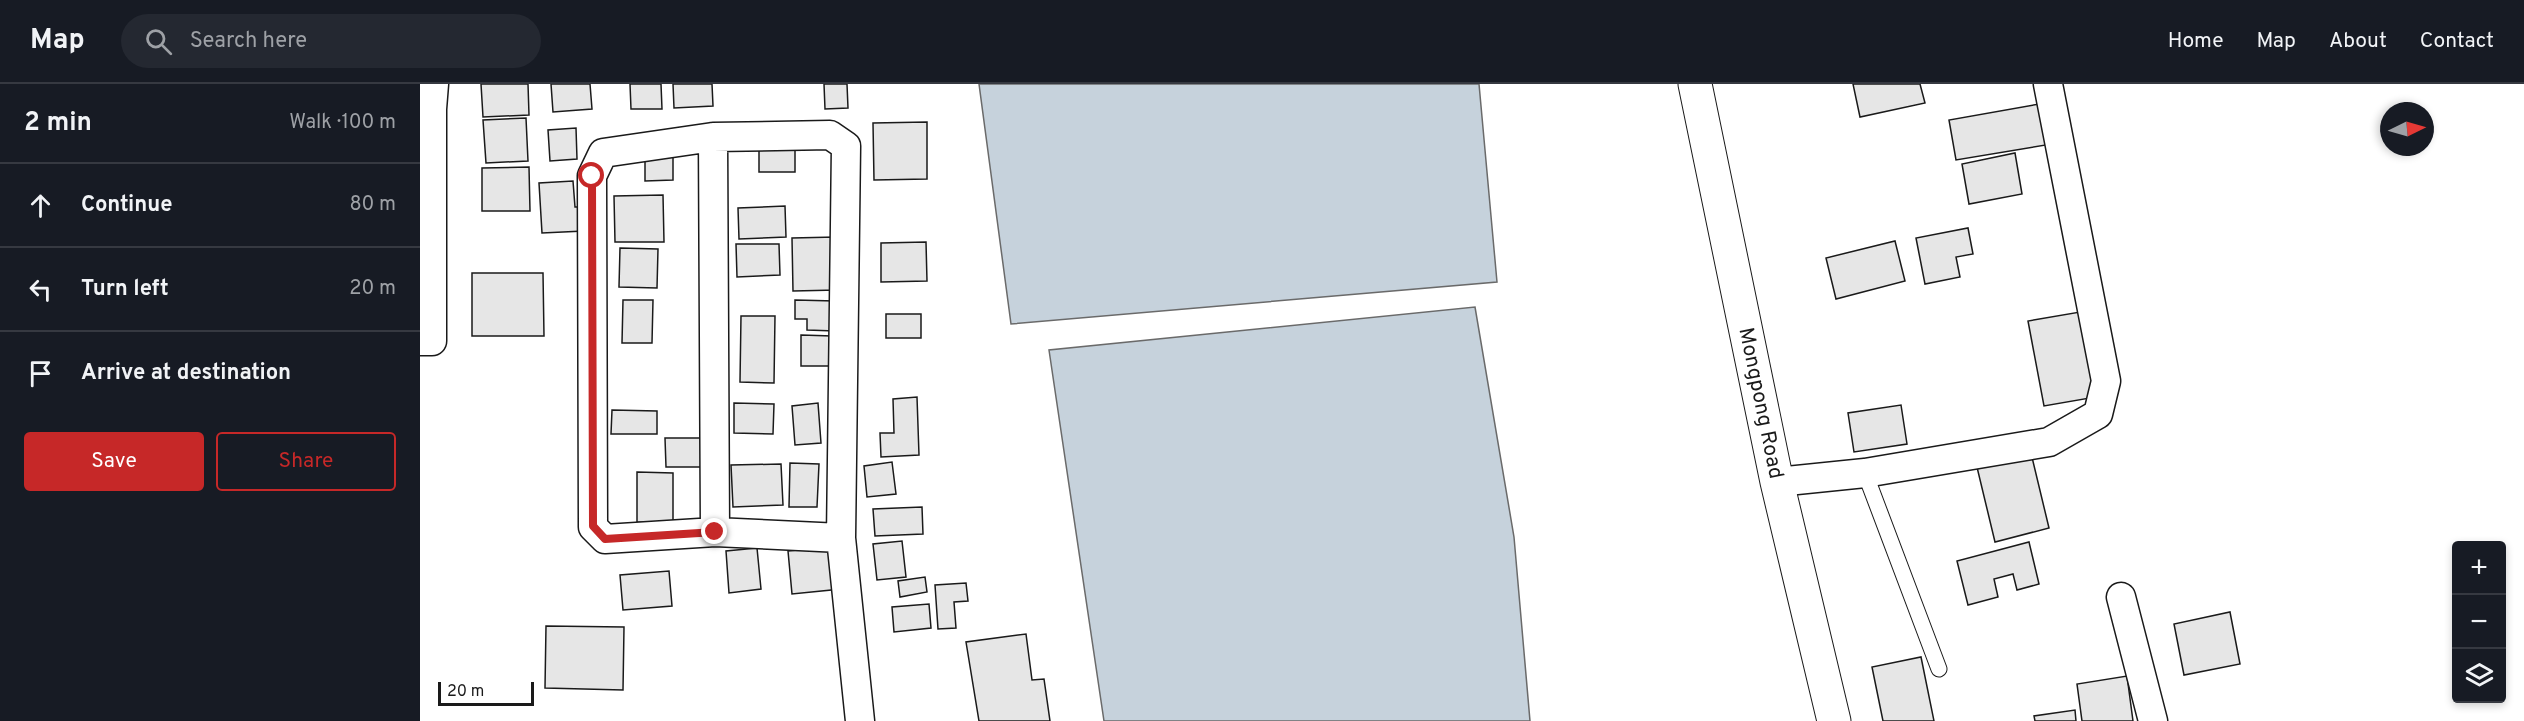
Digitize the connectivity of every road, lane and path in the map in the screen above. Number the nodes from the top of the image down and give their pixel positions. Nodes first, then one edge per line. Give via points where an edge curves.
1 (1695, 84) edge
2 (2048, 84) edge
3 (429, 100) edge
4 (713, 137) junction
5 (420, 341) edge
6 (1865, 473) junction
7 (1777, 482) junction
8 (715, 532) junction
9 (840, 538) junction
10 (2121, 597) dead end
11 (1939, 669) dead end
12 (860, 721) edge
13 (1834, 721) edge
14 (2154, 721) edge

1 - 7 main road, Mongpong Road
2 - 6 street via 2106,381 2098,414 2049,442
3 - 5 street via 432,341
4 - 8 street
4 - 8 street via 603,153 592,176 593,526 605,539
4 - 9 street via 830,135 846,146
6 - 7 street
6 - 11 lane
7 - 13 main road, Mongpong Road
8 - 9 street
9 - 12 street
10 - 14 street

